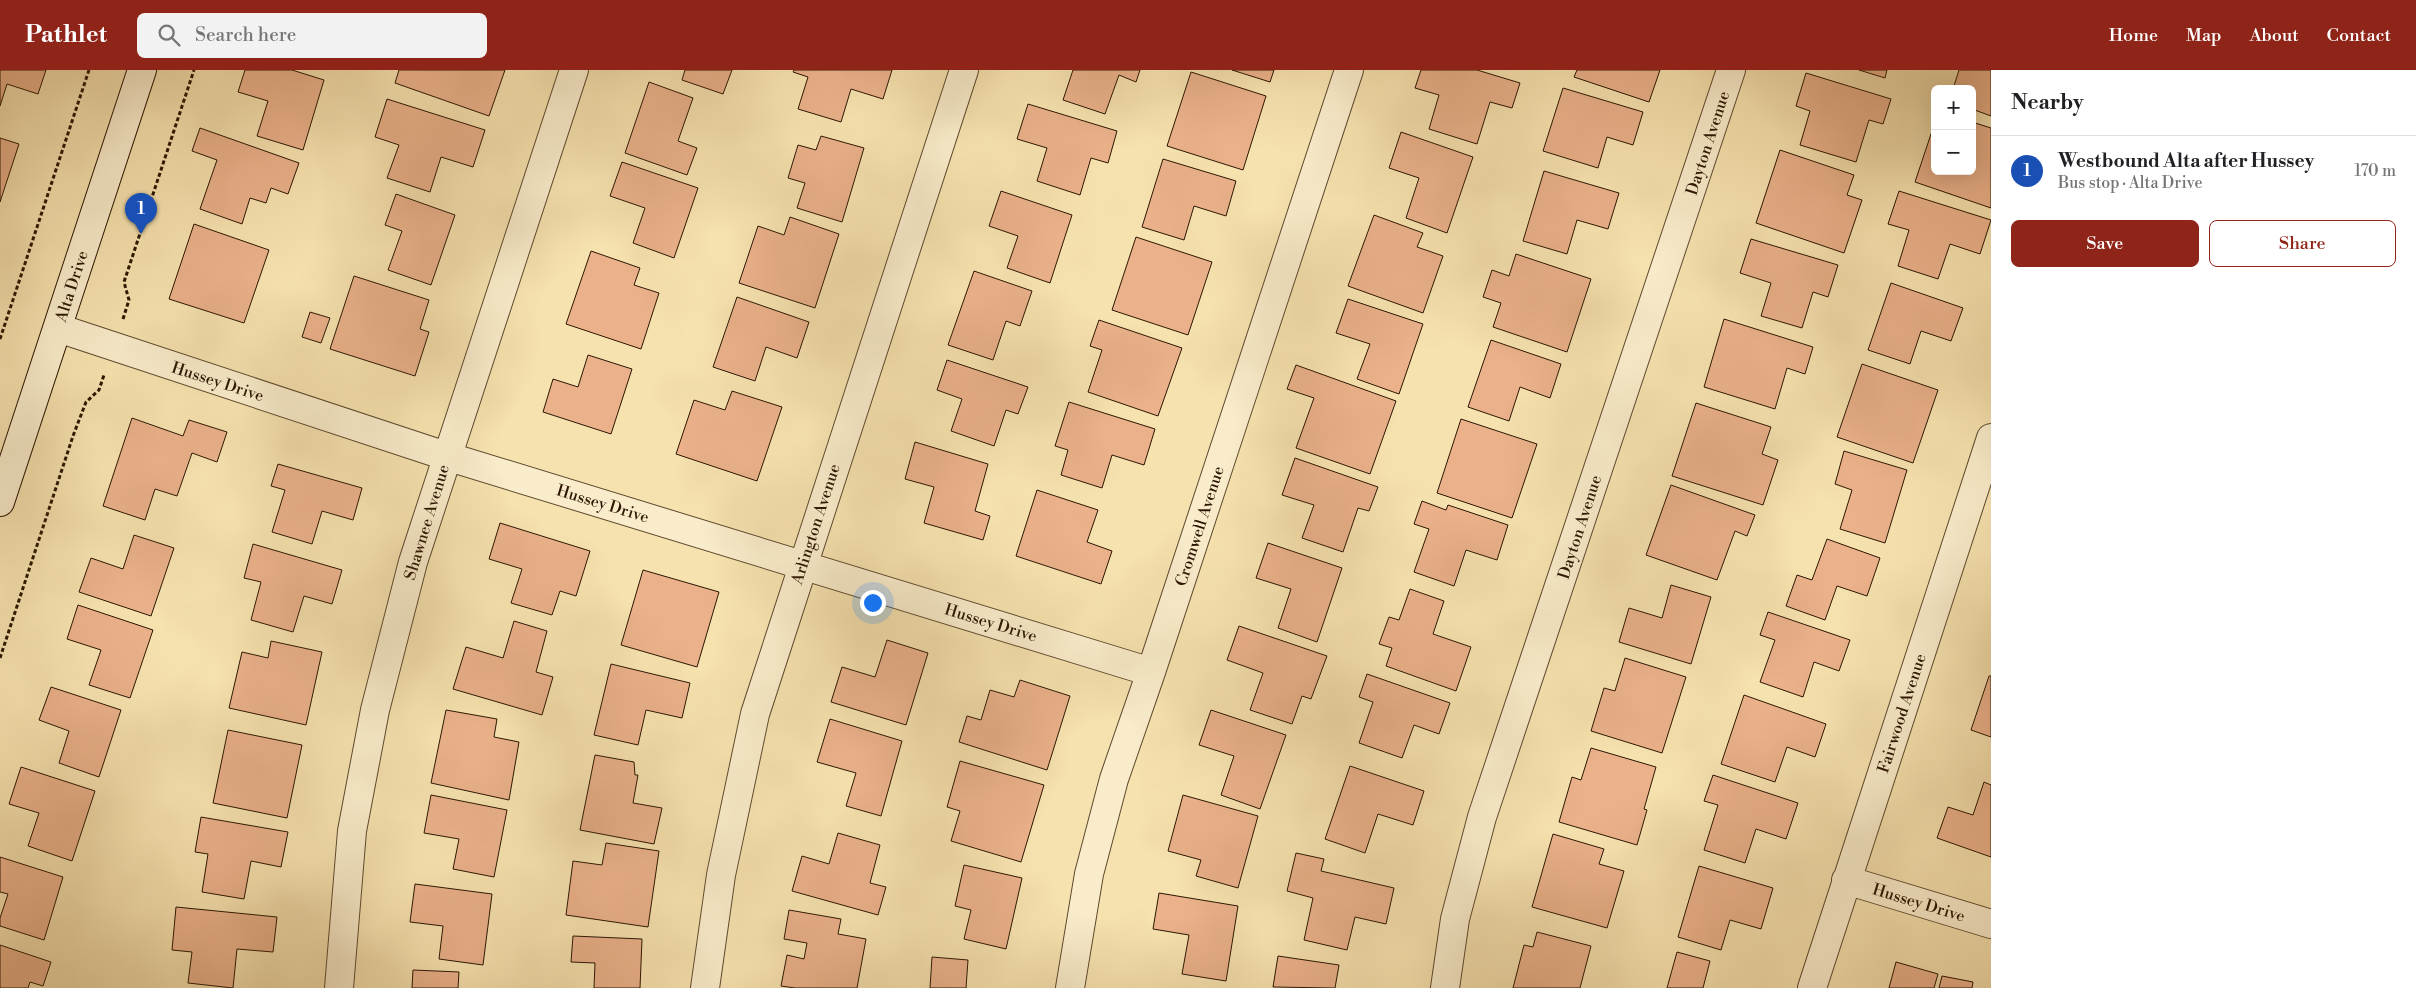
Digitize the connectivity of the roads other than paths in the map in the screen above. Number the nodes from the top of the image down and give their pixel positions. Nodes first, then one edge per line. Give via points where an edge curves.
1 (142, 70) edge
2 (574, 70) edge
3 (964, 70) edge
4 (1349, 70) edge
5 (1732, 70) edge
6 (58, 328) junction
7 (1991, 438) edge
8 (446, 456) junction
9 (0, 502) edge
10 (802, 563) junction
11 (1151, 672) junction
12 (1846, 880) junction
13 (1991, 924) edge
14 (339, 988) edge
15 (704, 988) edge
16 (1070, 988) edge
17 (1444, 988) edge
18 (1812, 988) edge

1 - 6 street, Alta Drive
2 - 8 street, Shawnee Avenue
3 - 10 street, Arlington Avenue
4 - 11 street, Cromwell Avenue
5 - 17 street, Dayton Avenue via 1482,817 1455,919
6 - 8 street, Hussey Drive
6 - 9 street, Alta Drive
7 - 12 street, Fairwood Avenue
8 - 10 street, Hussey Drive
8 - 14 street, Shawnee Avenue via 413,562 375,710 352,831
10 - 11 street, Hussey Drive
10 - 15 street, Arlington Avenue via 755,714 721,875
11 - 16 street, Cromwell Avenue via 1114,779 1089,874
12 - 13 street, Hussey Drive
12 - 18 street, Fairwood Avenue

